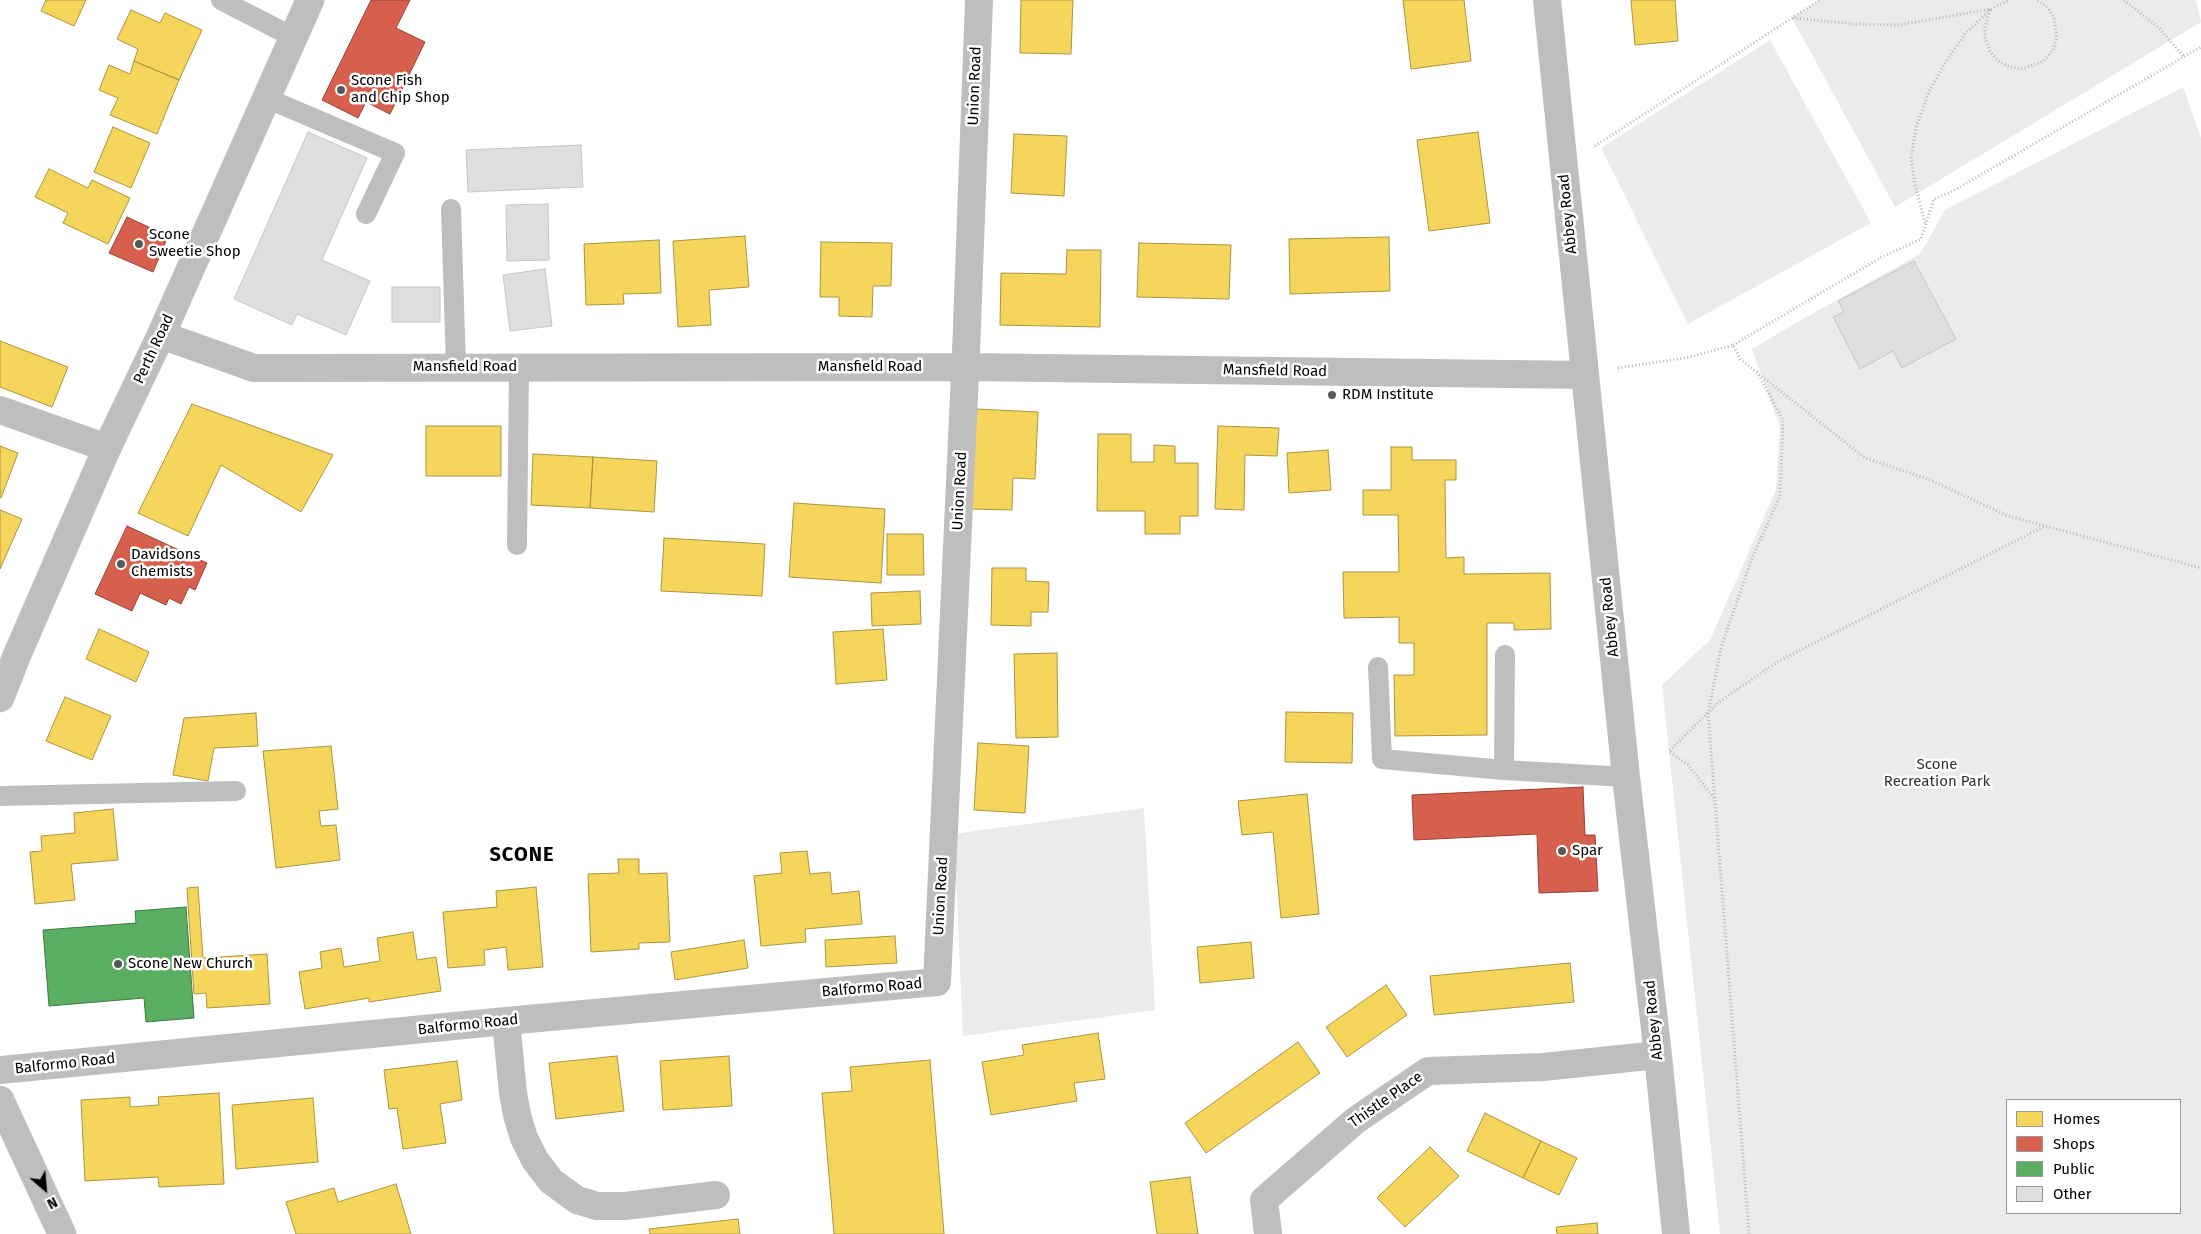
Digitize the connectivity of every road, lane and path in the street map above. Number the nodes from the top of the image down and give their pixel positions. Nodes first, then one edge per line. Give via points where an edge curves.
1 (221, 0) edge
2 (310, 0) edge
3 (978, 0) edge
4 (1547, 0) edge
5 (1820, 0) edge
6 (2009, 0) edge
7 (2037, 0) edge
8 (2124, 0) edge
9 (1991, 10) junction
10 (1792, 18) junction
11 (294, 37) junction
12 (2201, 48) edge
13 (2184, 57) junction
14 (266, 98) junction
15 (1563, 167) junction
16 (451, 209) dead end
17 (366, 214) dead end
18 (1925, 226) junction
19 (161, 335) junction
20 (1733, 345) junction
21 (965, 367) junction
22 (456, 368) junction
23 (519, 368) junction
24 (1757, 372) junction
25 (1585, 375) junction
26 (0, 410) edge
27 (107, 448) junction
28 (2046, 526) junction
29 (517, 545) dead end
30 (2201, 568) edge
31 (1505, 655) dead end
32 (7, 657) edge
33 (1378, 667) dead end
34 (0, 698) edge
35 (1708, 713) junction
36 (1504, 770) junction
37 (1626, 777) junction
38 (236, 791) dead end
39 (0, 796) edge
40 (1715, 798) junction
41 (937, 982) joint
42 (506, 1021) junction
43 (1658, 1055) junction
44 (0, 1070) edge
45 (0, 1100) edge
46 (716, 1195) dead end
47 (62, 1234) edge
48 (1268, 1234) edge
49 (1676, 1234) edge
50 (1749, 1234) edge

1 - 11 lane
2 - 11 street, Perth Road
3 - 21 street, Union Road
4 - 15 street, Abbey Road
5 - 10 path
6 - 9 path
7 - 9 path via 2048,8 2054,18 2057,38 2044,61 2023,69 2010,67 1990,51 1985,27
8 - 13 path via 2159,28
9 - 10 path via 1898,25
9 - 18 path via 1965,34 1945,63 1916,126 1911,157
10 - 15 path
11 - 14 street, Perth Road
12 - 13 path
13 - 18 path via 1934,199
14 - 17 lane via 395,153
14 - 19 street, Perth Road
15 - 25 street, Abbey Road
16 - 22 lane
18 - 20 path via 1921,239 1880,258
19 - 22 street, Mansfield Road via 254,368
19 - 27 street, Perth Road
20 - 24 path via 1740,359
20 - 25 path via 1690,357
21 - 23 street, Mansfield Road
21 - 25 street, Mansfield Road
21 - 41 street, Union Road
22 - 23 street, Mansfield Road
23 - 29 lane
24 - 28 path via 1866,458 1928,479 2008,516
24 - 35 path via 1783,420 1780,496 1752,558 1721,648
25 - 37 street, Abbey Road
26 - 27 street
27 - 32 street, Perth Road
28 - 30 path
28 - 35 path via 1779,661
31 - 36 lane
32 - 34 street, Perth Road
33 - 36 lane via 1382,758
35 - 40 path
35 - 40 path via 1669,751 1688,765
36 - 37 lane
37 - 43 street, Abbey Road
38 - 39 lane
40 - 50 path
41 - 42 street, Balformo Road
42 - 44 street, Balformo Road
42 - 46 street via 517,1114 535,1160 551,1181 578,1200 597,1206 625,1206
43 - 48 street, Thistle Place via 1543,1068 1428,1071 1356,1120 1264,1200
43 - 49 street, Abbey Road
45 - 47 street

